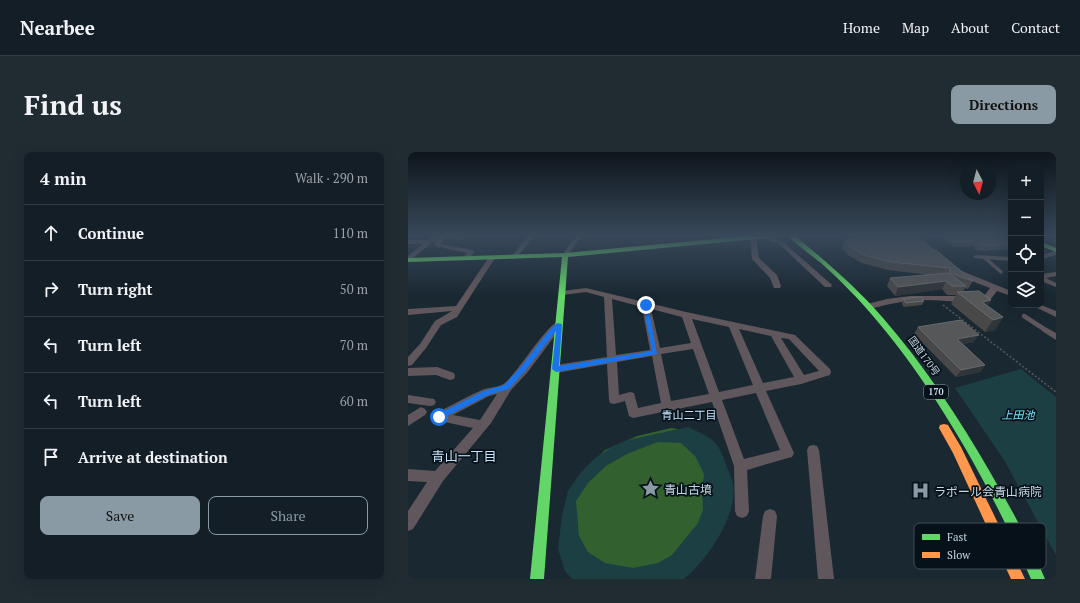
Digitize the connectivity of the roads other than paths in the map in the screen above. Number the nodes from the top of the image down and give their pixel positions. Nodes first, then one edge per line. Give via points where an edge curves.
1 (566, 255) edge
2 (468, 256) edge
3 (550, 256) edge
4 (756, 256) edge
5 (796, 256) edge
6 (807, 256) edge
7 (817, 256) edge
8 (980, 257) joint
9 (491, 258) junction
10 (513, 258) joint
11 (465, 259) junction
12 (1008, 259) edge
13 (408, 260) edge
14 (953, 268) edge
15 (1001, 272) dead end
16 (1056, 274) edge
17 (1044, 276) edge
18 (1044, 279) edge
19 (828, 285) dead end
20 (1056, 285) edge
21 (777, 286) dead end
22 (995, 288) junction
23 (562, 293) junction
24 (1008, 293) edge
25 (608, 295) junction
26 (646, 305) junction
27 (870, 306) junction
28 (458, 308) junction
29 (1043, 308) edge
30 (408, 312) edge
31 (1056, 314) edge
32 (686, 315) junction
33 (1024, 316) dead end
34 (560, 324) junction
35 (732, 324) junction
36 (1052, 330) edge
37 (774, 333) junction
38 (1056, 337) edge
39 (697, 345) junction
40 (655, 352) junction
41 (612, 360) junction
42 (408, 364) edge
43 (556, 369) junction
44 (408, 372) edge
45 (450, 376) dead end
46 (914, 379) dead end
47 (801, 380) junction
48 (506, 387) junction
49 (760, 388) junction
50 (716, 396) junction
51 (408, 399) edge
52 (430, 402) dead end
53 (667, 406) junction
54 (421, 412) dead end
55 (938, 418) dead end
56 (408, 421) edge
57 (483, 424) junction
58 (813, 450) dead end
59 (740, 466) junction
60 (408, 476) edge
61 (438, 477) junction
62 (742, 510) dead end
63 (770, 516) dead end
64 (991, 520) junction
65 (992, 523) edge
66 (992, 523) edge
67 (1011, 523) edge
68 (408, 524) edge
69 (1013, 569) edge
70 (1034, 569) edge
71 (1040, 569) edge
72 (537, 579) edge
73 (763, 579) edge
74 (826, 579) edge
75 (1018, 579) edge
76 (1038, 579) edge
77 (1048, 579) edge

1 - 23 main road
2 - 11 street
3 - 10 main road
4 - 21 street via 774,277
5 - 19 street
6 - 46 main road, 国道170号 / 170 via 855,302 888,341
7 - 27 main road, 国道170号 / 170
8 - 12 street
8 - 15 lane
9 - 10 main road
9 - 11 main road
9 - 28 street
11 - 13 main road
14 - 22 street via 971,279
16 - 17 street
18 - 20 street
22 - 24 street
22 - 27 street via 987,298 977,302 893,299
23 - 25 street via 586,290
23 - 34 main road
25 - 26 street
25 - 41 street
26 - 32 street
26 - 40 street
27 - 67 main road, 国道170号 / 170 via 899,340 935,391 972,449
28 - 30 street
28 - 42 street via 454,315 438,322
29 - 31 street
32 - 35 street
32 - 39 street
33 - 36 lane
34 - 43 main road
34 - 48 street
35 - 37 street
35 - 49 street
36 - 38 street
37 - 47 street
37 - 47 street via 792,337 826,372
39 - 40 street
39 - 50 street
40 - 41 street
40 - 53 street
41 - 43 street
41 - 53 street via 614,400 630,396 632,413
43 - 72 main road
44 - 45 street via 437,371
47 - 49 street
48 - 57 street
48 - 57 street via 486,393 439,417
49 - 50 street
49 - 59 street via 788,453
50 - 53 street
50 - 59 street
51 - 52 street
54 - 56 street
55 - 64 main road
57 - 61 street
58 - 74 street
59 - 62 street
60 - 61 street
61 - 68 street
63 - 73 street
64 - 65 main road
64 - 66 main road
69 - 75 main road
70 - 76 main road, 国道170号 / 170
71 - 77 main road

